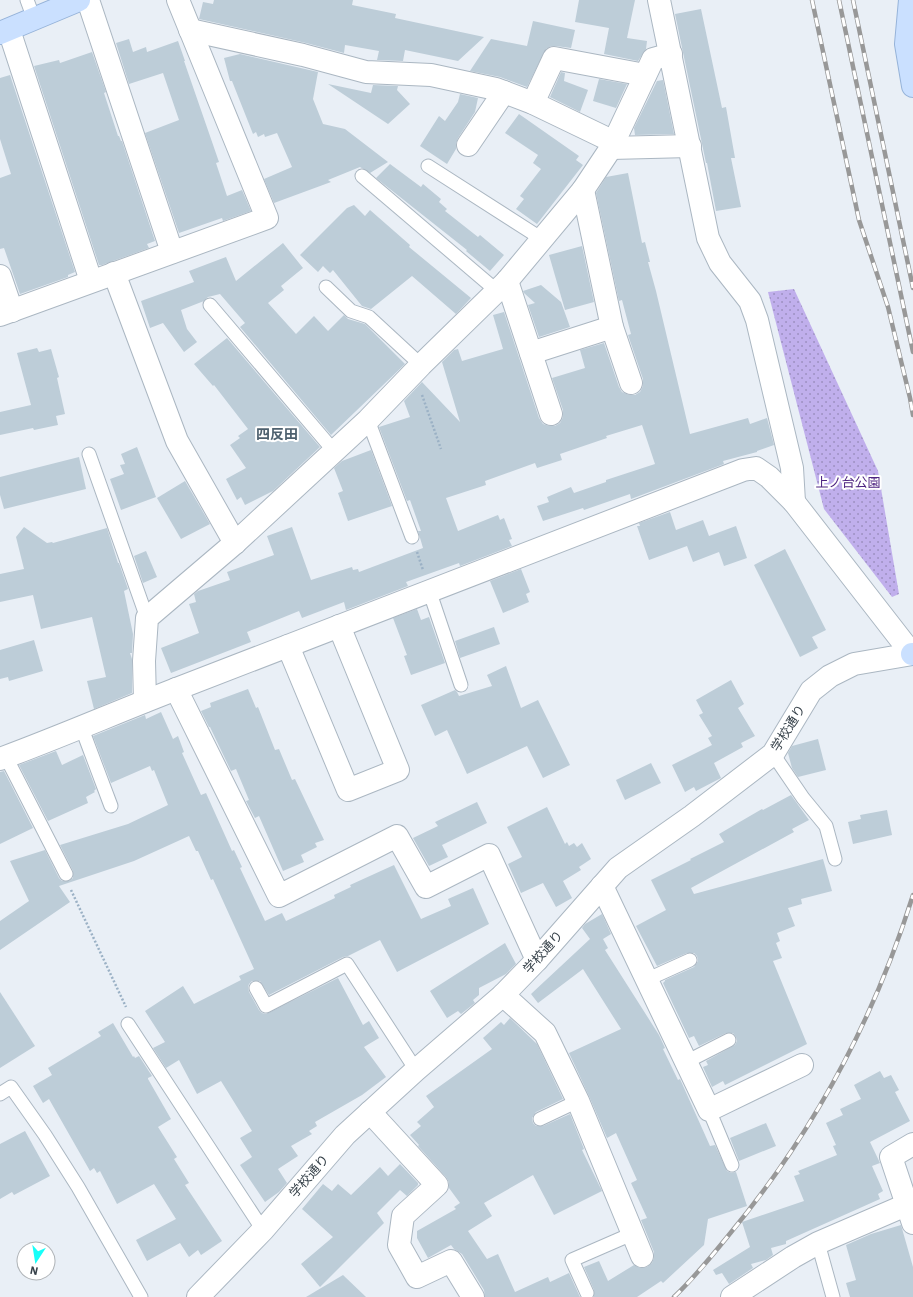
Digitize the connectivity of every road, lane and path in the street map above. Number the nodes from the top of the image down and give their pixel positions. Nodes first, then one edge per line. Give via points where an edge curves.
1 (79, 0) edge
2 (88, 0) edge
3 (178, 0) edge
4 (659, 0) edge
5 (910, 0) edge
6 (31, 10) edge
7 (190, 30) junction
8 (4, 32) edge
9 (671, 54) junction
10 (645, 75) junction
11 (913, 86) edge
12 (504, 92) junction
13 (533, 103) junction
14 (468, 145) dead end
15 (612, 145) junction
16 (690, 146) junction
17 (428, 166) dead end
18 (362, 176) dead end
19 (583, 190) junction
20 (542, 240) junction
21 (172, 252) junction
22 (114, 273) junction
23 (0, 276) edge
24 (91, 281) junction
25 (502, 286) junction
26 (326, 287) dead end
27 (210, 305) dead end
28 (6, 313) edge
29 (612, 327) junction
30 (531, 353) junction
31 (418, 369) junction
32 (631, 383) dead end
33 (551, 414) dead end
34 (368, 420) junction
35 (441, 449) dead end
36 (334, 451) junction
37 (89, 454) dead end
38 (794, 502) junction
39 (412, 537) joint
40 (235, 543) junction
41 (430, 590) junction
42 (147, 618) junction
43 (339, 626) junction
44 (288, 646) junction
45 (912, 654) edge
46 (461, 685) dead end
47 (176, 689) junction
48 (146, 701) junction
49 (81, 726) junction
50 (773, 754) junction
51 (3, 758) edge
52 (111, 806) dead end
53 (835, 859) dead end
54 (66, 874) joint
55 (602, 886) junction
56 (537, 960) junction
57 (690, 960) dead end
58 (646, 980) junction
59 (256, 988) dead end
60 (503, 994) junction
61 (128, 1024) joint
62 (729, 1040) dead end
63 (686, 1062) junction
64 (802, 1065) dead end
65 (416, 1070) junction
66 (0, 1094) edge
67 (578, 1101) junction
68 (709, 1110) junction
69 (370, 1112) junction
70 (540, 1119) dead end
71 (913, 1144) edge
72 (732, 1165) dead end
73 (910, 1214) edge
74 (263, 1230) junction
75 (634, 1233) junction
76 (818, 1243) junction
77 (642, 1256) dead end
78 (587, 1293) dead end
79 (141, 1297) edge
80 (198, 1297) edge
81 (473, 1297) edge
82 (732, 1297) edge
83 (834, 1297) edge

1 - 6 street
2 - 21 street
3 - 7 street
4 - 9 street
5 - 11 street via 906,44
6 - 8 street
7 - 12 street via 366,72 431,75
7 - 21 street via 267,218
8 - 24 street
9 - 10 street via 653,59
9 - 16 street
10 - 13 street via 554,58
10 - 15 street
12 - 13 street
12 - 14 street
13 - 15 street
15 - 16 street
15 - 19 street
16 - 38 street via 708,238 720,263 750,301 757,320 792,468
17 - 20 lane
18 - 25 lane
19 - 20 street
19 - 29 street
20 - 25 street
21 - 22 street
22 - 24 street
22 - 40 street via 177,441
23 - 28 street
24 - 28 street
25 - 30 street
25 - 31 street
26 - 31 lane via 351,311 369,317
27 - 36 lane
29 - 30 street
29 - 32 street
30 - 33 street
31 - 34 street
31 - 35 path
34 - 36 street
34 - 39 lane
36 - 40 street
37 - 42 lane
38 - 41 street via 756,468 743,470
38 - 45 street
39 - 41 path
40 - 42 street
41 - 43 street
41 - 46 lane
42 - 48 street via 144,661
43 - 44 street
43 - 44 street via 398,770 348,790
44 - 47 street
45 - 50 street, 学校通り via 854,664 830,676 811,691
47 - 48 street
47 - 56 street via 279,896 397,836 426,887 489,855
48 - 49 street
49 - 51 street
49 - 52 lane
50 - 53 lane via 826,826
50 - 55 street, 学校通り via 618,868
51 - 54 lane
54 - 61 path via 72,893 126,1006
55 - 56 street, 学校通り
55 - 58 street
56 - 60 street, 学校通り
57 - 58 lane
58 - 63 street
59 - 65 lane via 266,1006 347,964
60 - 65 street, 学校通り
60 - 67 street via 545,1034
61 - 74 lane
62 - 63 lane
63 - 68 street
64 - 68 street
65 - 69 street, 学校通り
66 - 79 lane via 11,1088 46,1135
67 - 70 lane
67 - 75 street
68 - 72 lane
69 - 74 street, 学校通り via 344,1136
69 - 81 street via 437,1185 403,1216 399,1245 417,1277 451,1261
71 - 73 street via 891,1157
73 - 76 street
74 - 80 street, 学校通り
75 - 77 street
75 - 78 lane via 572,1260
76 - 82 street
76 - 83 lane

